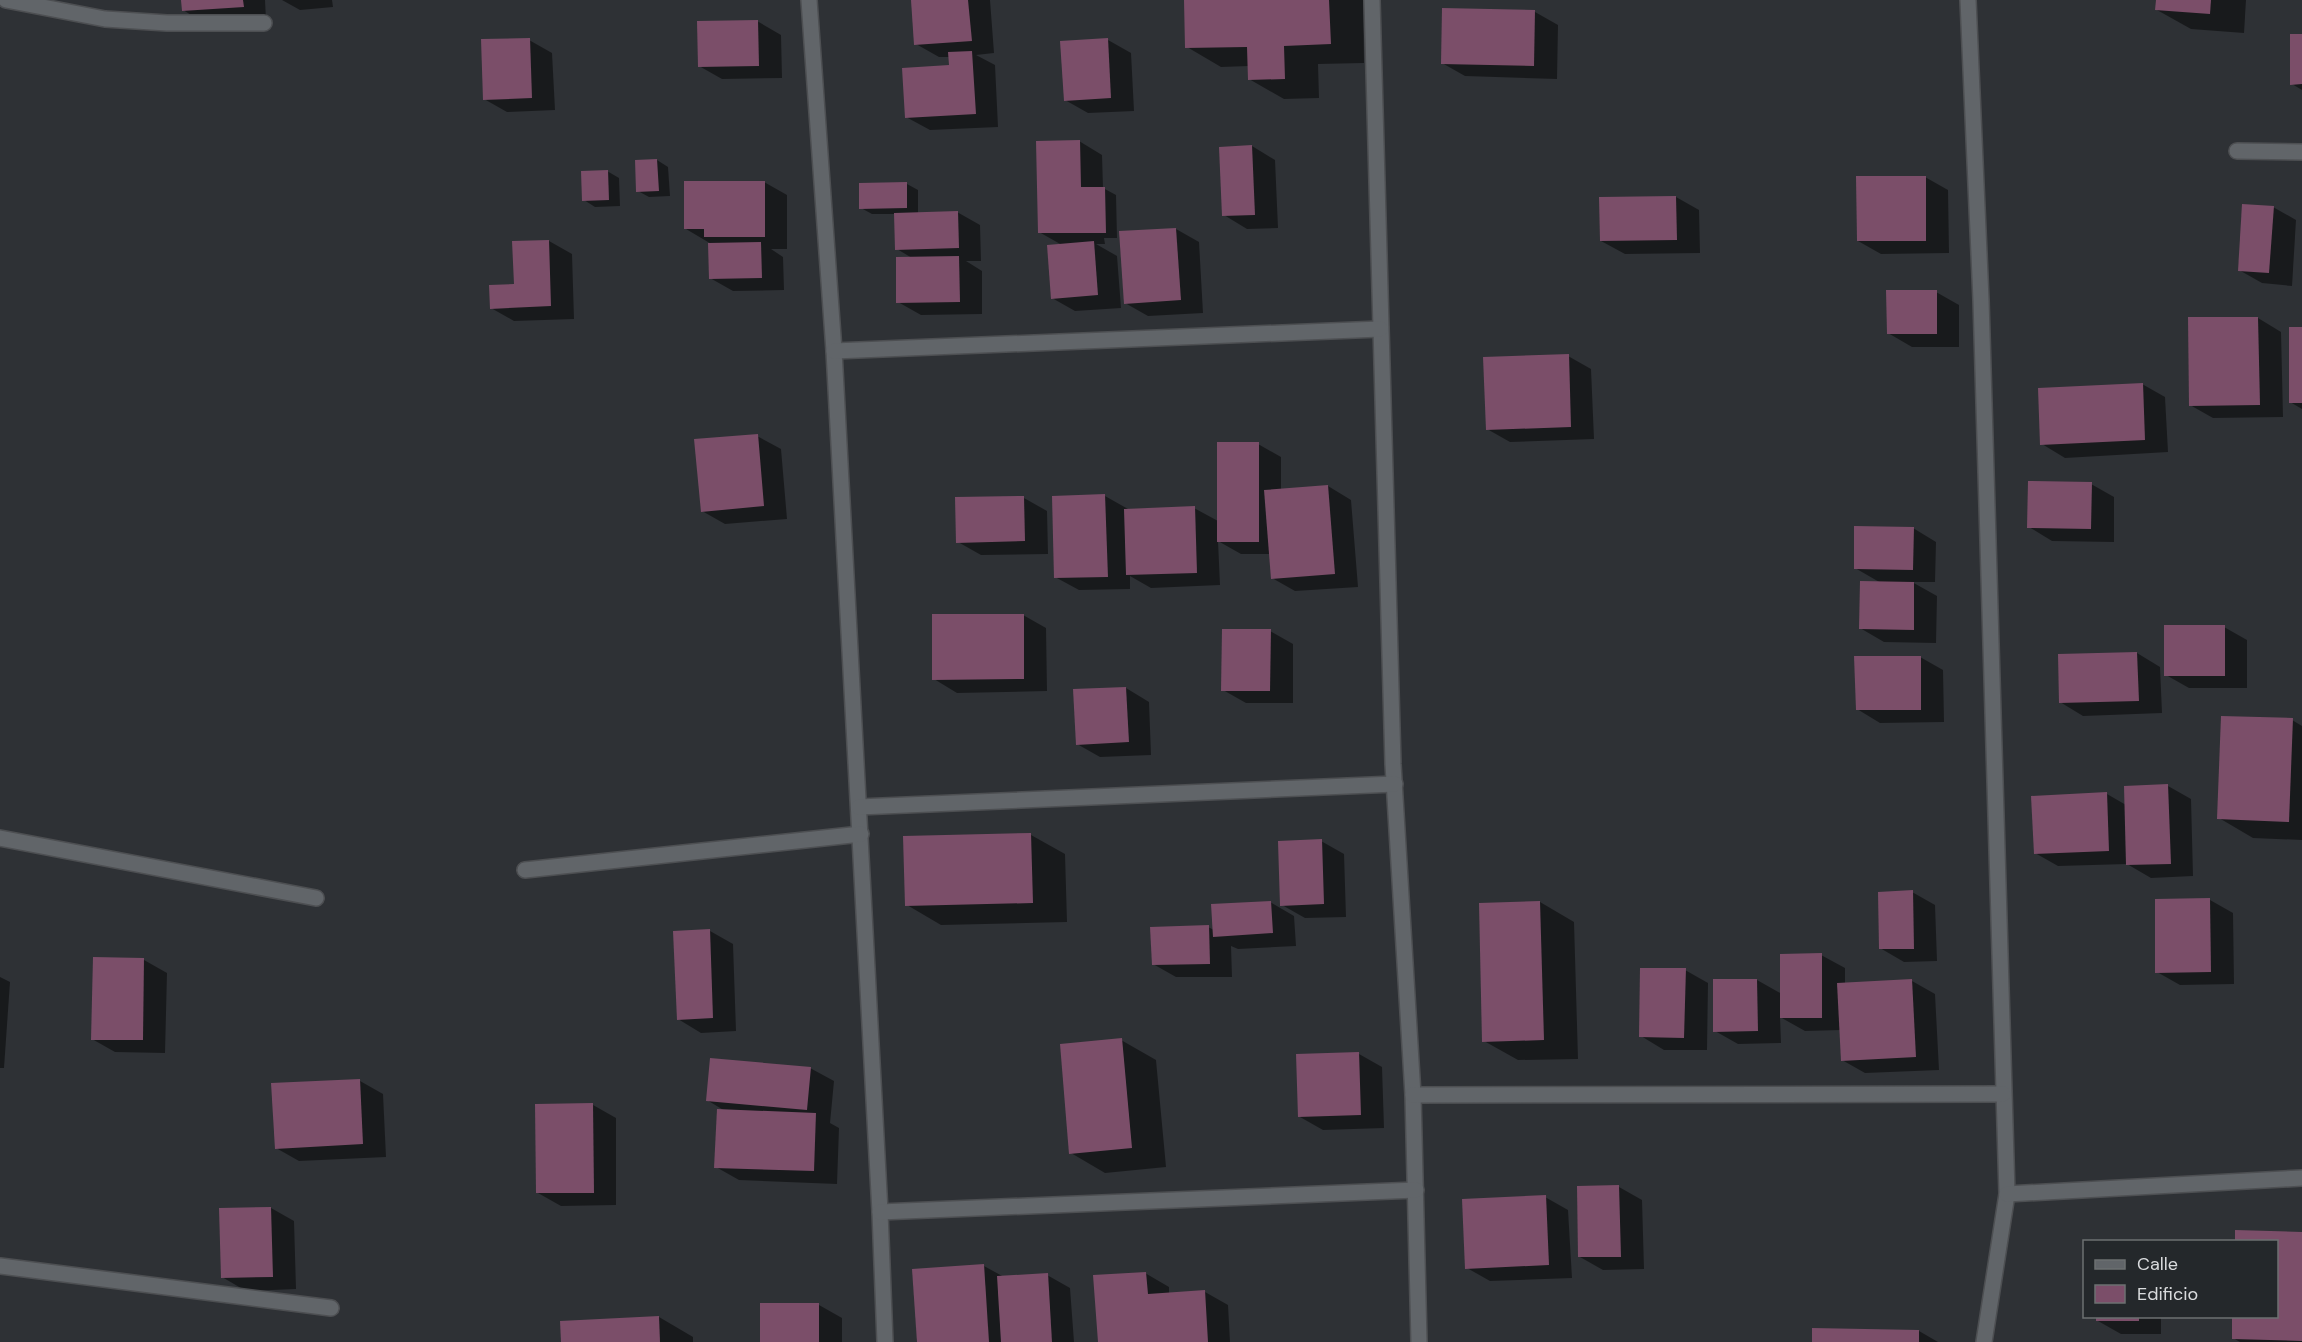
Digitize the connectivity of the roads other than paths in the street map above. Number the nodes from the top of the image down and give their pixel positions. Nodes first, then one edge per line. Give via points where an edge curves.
1 (6, 0) edge
2 (809, 0) edge
3 (1372, 0) edge
4 (1968, 0) edge
5 (264, 23) dead end
6 (2237, 151) dead end
7 (2302, 152) edge
8 (1380, 329) junction
9 (834, 351) junction
10 (1395, 784) junction
11 (859, 807) junction
12 (861, 834) junction
13 (0, 838) edge
14 (525, 870) dead end
15 (316, 898) dead end
16 (2003, 1094) junction
17 (1413, 1095) junction
18 (2302, 1178) edge
19 (1416, 1190) junction
20 (2007, 1194) junction
21 (880, 1212) junction
22 (0, 1266) edge
23 (331, 1308) dead end
24 (885, 1342) edge
25 (1419, 1342) edge
26 (1984, 1342) edge

1 - 5 street via 105,19
2 - 9 street
3 - 8 street
4 - 16 street via 1981,312
6 - 7 street
8 - 9 street
8 - 10 street
9 - 11 street
10 - 11 street
10 - 17 street
11 - 12 street
12 - 14 street
12 - 21 street
13 - 15 street
16 - 17 street
16 - 20 street
17 - 19 street
18 - 20 street
19 - 21 street
19 - 25 street
20 - 26 street
21 - 24 street
22 - 23 street

